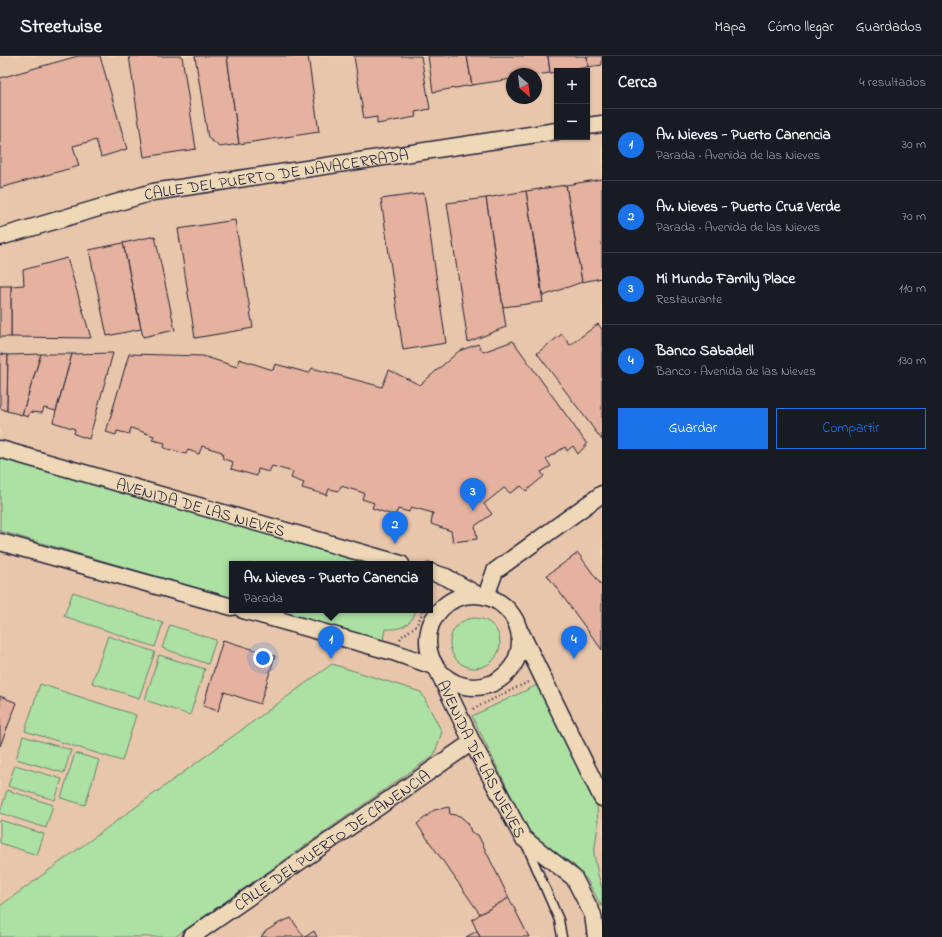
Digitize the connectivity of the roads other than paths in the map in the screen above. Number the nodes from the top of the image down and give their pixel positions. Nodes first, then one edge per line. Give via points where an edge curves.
1 (602, 124) edge
2 (590, 126) edge
3 (554, 131) edge
4 (0, 237) edge
5 (0, 449) edge
6 (602, 494) edge
7 (0, 542) edge
8 (391, 561) edge
9 (433, 573) edge
10 (481, 595) junction
11 (229, 606) edge
12 (254, 613) edge
13 (516, 622) junction
14 (437, 669) junction
15 (472, 742) junction
16 (602, 798) edge
17 (523, 838) junction
18 (191, 937) edge
19 (562, 937) edge
20 (596, 937) edge

1 - 2 street
3 - 4 street, CALLE DEL PUERTO DE NAVACERRADA via 153,192
5 - 8 street, AVENIDA DE LAS NIEVES
6 - 10 street via 495,571
7 - 11 street
9 - 10 street
10 - 13 street via 498,601 509,610
10 - 14 street via 464,595 452,600 433,618 428,630 427,643
12 - 14 street, AVENIDA DE LAS NIEVES via 393,652
13 - 14 street via 520,635 515,662 507,673 496,681 470,687 457,684
13 - 16 street
14 - 15 street, AVENIDA DE LAS NIEVES
15 - 17 street, AVENIDA DE LAS NIEVES
15 - 18 street, CALLE DEL PUERTO DE CANENCIA
17 - 19 lane via 559,920
17 - 20 street, AVENIDA DE LAS NIEVES via 574,878 593,915

